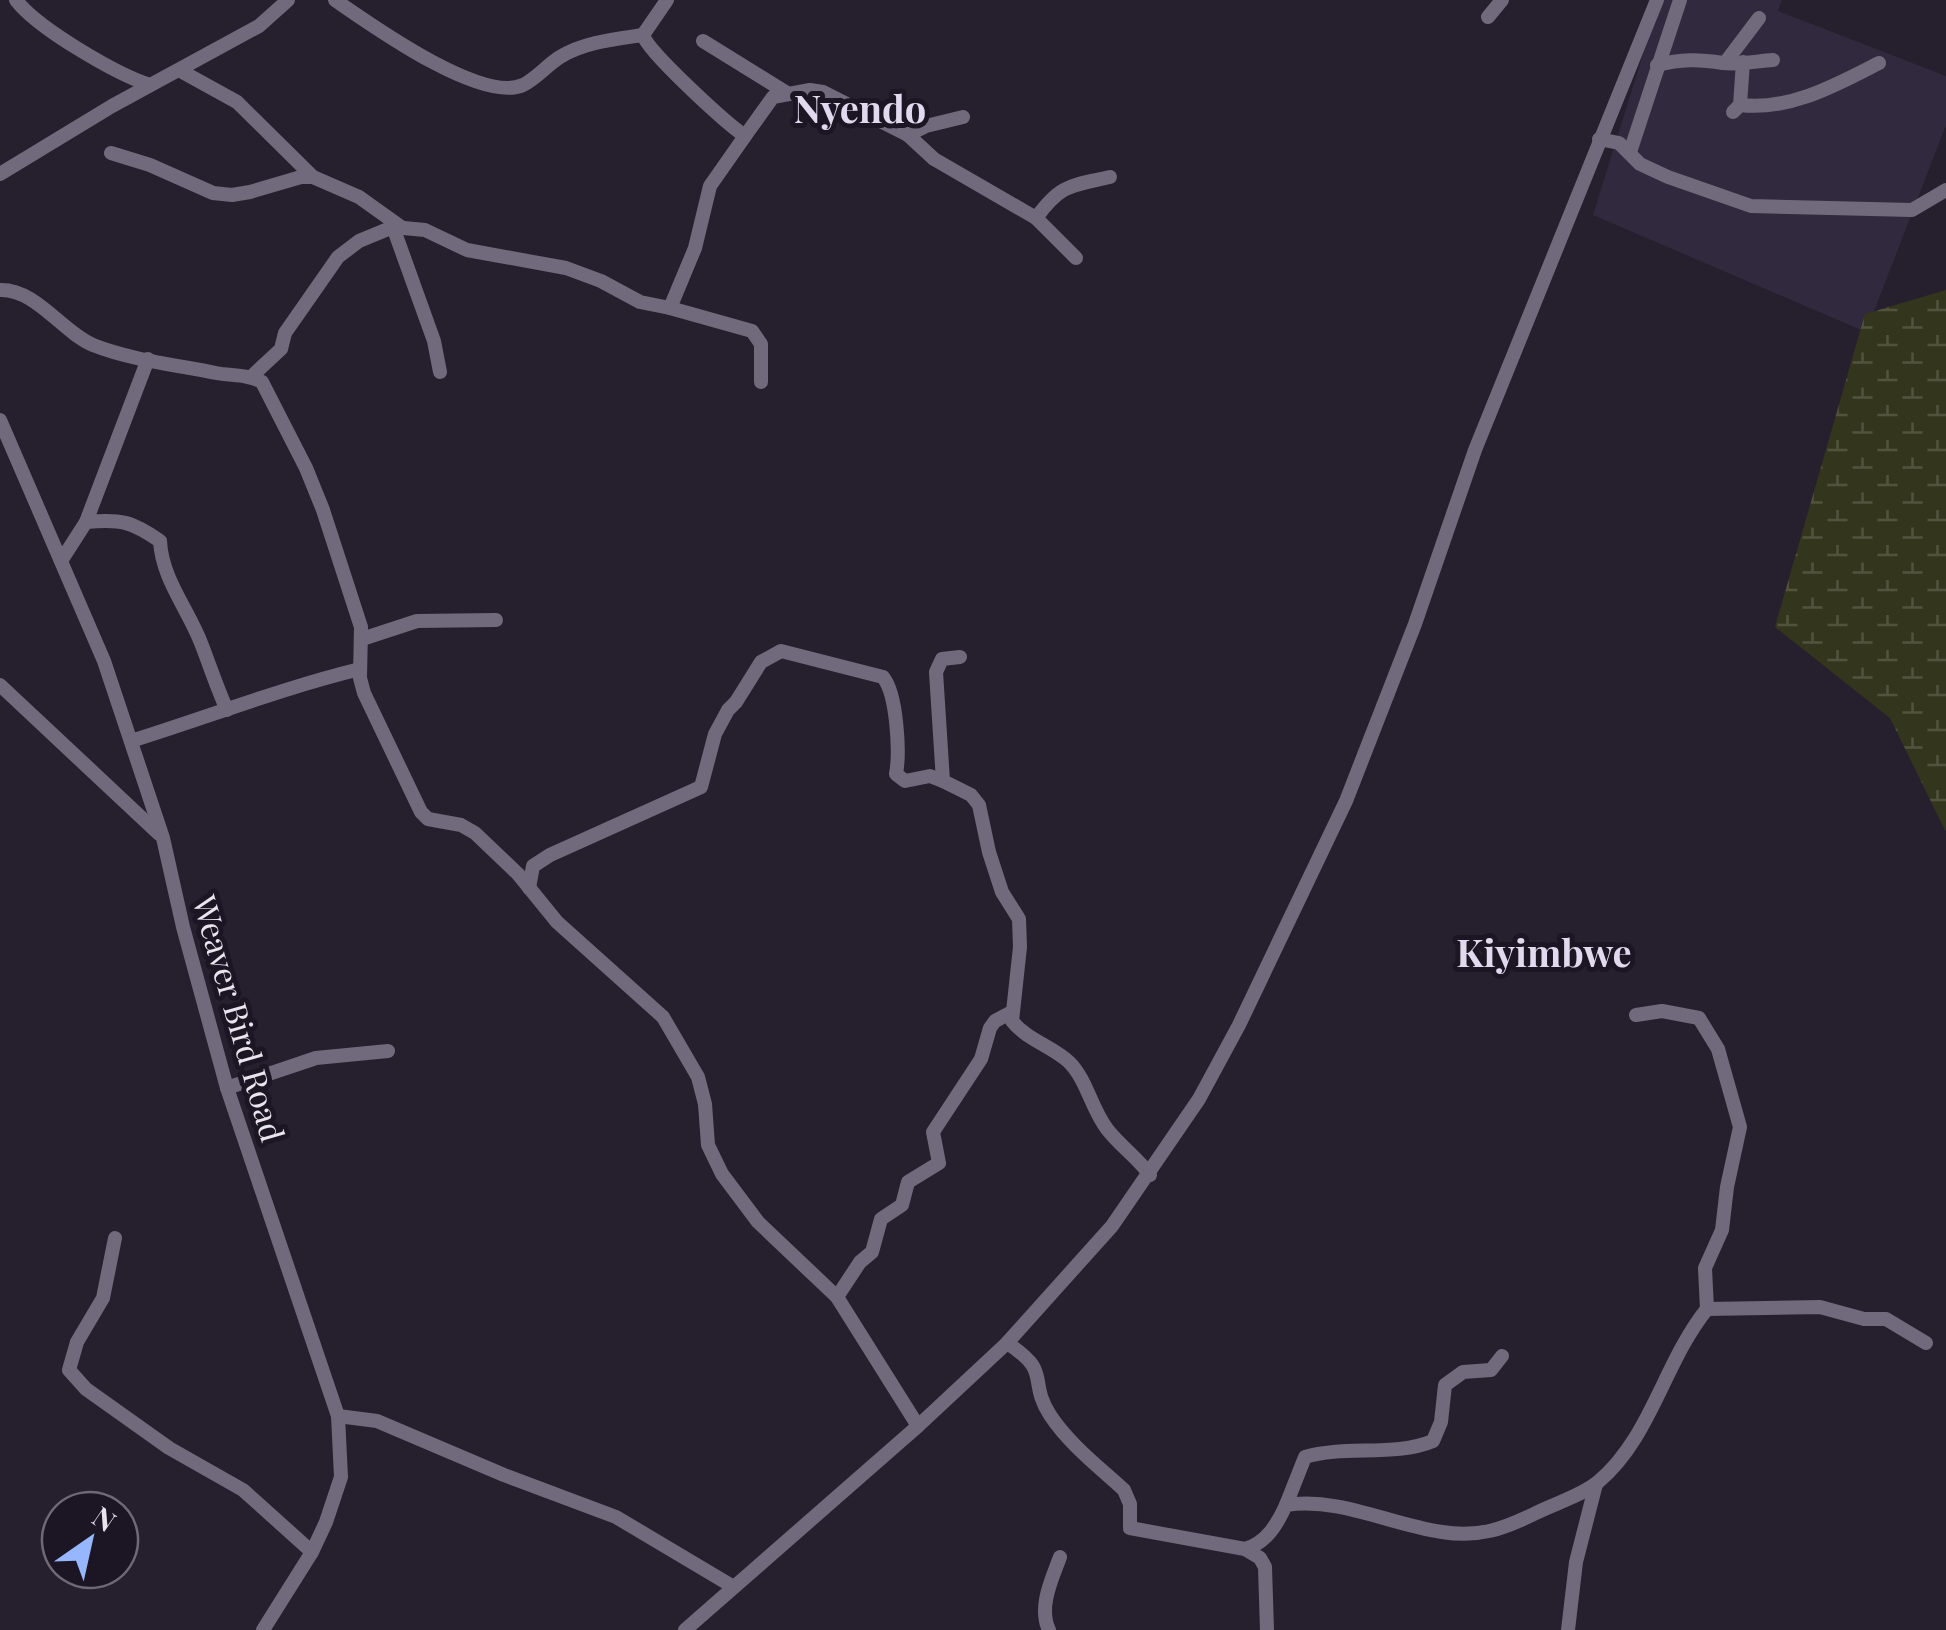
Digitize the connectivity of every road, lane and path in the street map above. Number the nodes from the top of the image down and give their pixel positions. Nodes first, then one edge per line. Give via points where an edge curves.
1 (16, 0) edge
2 (288, 0) edge
3 (335, 0) edge
4 (667, 0) edge
5 (1502, 0) edge
6 (1657, 0) edge
7 (1680, 0) edge
8 (1488, 17) dead end
9 (1760, 18) dead end
10 (643, 35) junction
11 (704, 42) dead end
12 (1773, 60) dead end
13 (1742, 62) junction
14 (1725, 63) junction
15 (1879, 63) dead end
16 (1657, 65) junction
17 (179, 70) junction
18 (150, 85) junction
19 (787, 93) junction
20 (963, 117) dead end
21 (908, 134) junction
22 (745, 136) junction
23 (1599, 140) junction
24 (1630, 152) junction
25 (111, 153) dead end
26 (0, 174) edge
27 (312, 177) junction
28 (1110, 177) dead end
29 (1946, 190) edge
30 (1036, 218) junction
31 (397, 227) junction
32 (1076, 258) dead end
33 (0, 290) edge
34 (670, 308) junction
35 (148, 359) junction
36 (440, 372) dead end
37 (252, 376) junction
38 (760, 382) dead end
39 (0, 420) edge
40 (86, 522) junction
41 (61, 561) junction
42 (496, 620) dead end
43 (362, 639) junction
44 (960, 657) dead end
45 (360, 669) junction
46 (0, 685) edge
47 (227, 710) junction
48 (131, 741) junction
49 (942, 781) junction
50 (163, 838) junction
51 (530, 888) junction
52 (1012, 1012) junction
53 (1636, 1014) dead end
54 (388, 1051) dead end
55 (227, 1088) junction
56 (1150, 1175) junction
57 (114, 1238) dead end
58 (837, 1297) junction
59 (1707, 1309) junction
60 (1007, 1342) junction
61 (1926, 1343) dead end
62 (1502, 1356) dead end
63 (338, 1416) junction
64 (918, 1426) junction
65 (1596, 1484) junction
66 (1286, 1506) junction
67 (1245, 1549) junction
68 (312, 1552) junction
69 (1060, 1557) dead end
70 (732, 1586) junction
71 (1047, 1628) edge
72 (263, 1630) edge
73 (684, 1630) edge
74 (1267, 1630) edge
75 (1568, 1630) edge

1 - 18 street via 46,28
2 - 17 street via 259,26
3 - 10 street via 462,76 501,87 521,86 583,46
4 - 10 street
5 - 8 street
6 - 23 street
7 - 16 street
9 - 14 street
10 - 22 street via 697,96
11 - 19 street
12 - 13 street
13 - 14 street
13 - 15 street via 1736,108 1817,94
14 - 16 street via 1706,58
16 - 24 street
17 - 18 street
17 - 27 street via 237,102
18 - 26 street
19 - 21 street via 824,92
19 - 22 street via 769,100
20 - 21 street
21 - 30 street via 934,159
22 - 34 street via 710,186 695,248
23 - 24 street
23 - 56 street via 1474,450 1346,801 1239,1026
24 - 29 street via 1668,177 1751,206 1912,210
25 - 27 street via 213,193 232,195
27 - 31 street via 359,198
28 - 30 street via 1063,188
30 - 32 street
31 - 34 street via 424,230 466,250 566,268 640,302
31 - 36 street
31 - 37 street via 359,240 338,257 285,333 281,349
33 - 35 street via 20,292 90,344
34 - 38 street via 752,331 761,344
35 - 37 street
35 - 40 street
37 - 43 street via 269,392 306,468
39 - 41 street, Weaver Bird Road
40 - 41 street
40 - 47 street via 117,519 160,541
41 - 48 street, Weaver Bird Road
42 - 43 street via 417,621
43 - 45 street
44 - 49 street via 942,660 936,672
45 - 47 street
45 - 51 street via 364,693 421,812 474,833
46 - 50 street
47 - 48 street
48 - 50 street, Weaver Bird Road
49 - 51 street via 905,781 896,774 892,693 883,677 781,651 760,662 728,710 701,787 550,855 534,866
49 - 52 street via 979,805 1002,892 1019,919
50 - 55 street, Weaver Bird Road
51 - 58 street via 556,922 663,1018 698,1076 708,1145 722,1174 758,1222
52 - 56 street via 1015,1026 1078,1073 1090,1105
52 - 58 street via 990,1028 981,1058 934,1132 939,1163 908,1182 902,1204 881,1219 872,1252
53 - 59 street via 1698,1018 1718,1049 1736,1110 1740,1127 1722,1230 1706,1268
54 - 55 street via 316,1058
55 - 63 street, Weaver Bird Road
56 - 60 street via 1097,1245
57 - 68 street via 103,1298 69,1370 169,1448 243,1490
58 - 64 street
59 - 61 street via 1820,1307 1886,1319
59 - 65 street via 1626,1452
60 - 64 street
60 - 67 street via 1036,1365 1046,1408 1060,1429 1129,1497 1130,1528
62 - 66 street via 1491,1370 1463,1372 1445,1385 1432,1441 1305,1457
63 - 68 street, Weaver Bird Road via 341,1477
63 - 70 street via 377,1421 616,1517
64 - 70 street
65 - 66 street via 1514,1524 1472,1536 1312,1501
65 - 75 street
66 - 67 street via 1258,1546
67 - 74 street via 1266,1567
68 - 72 street, Weaver Bird Road
69 - 71 street via 1047,1592
70 - 73 street

